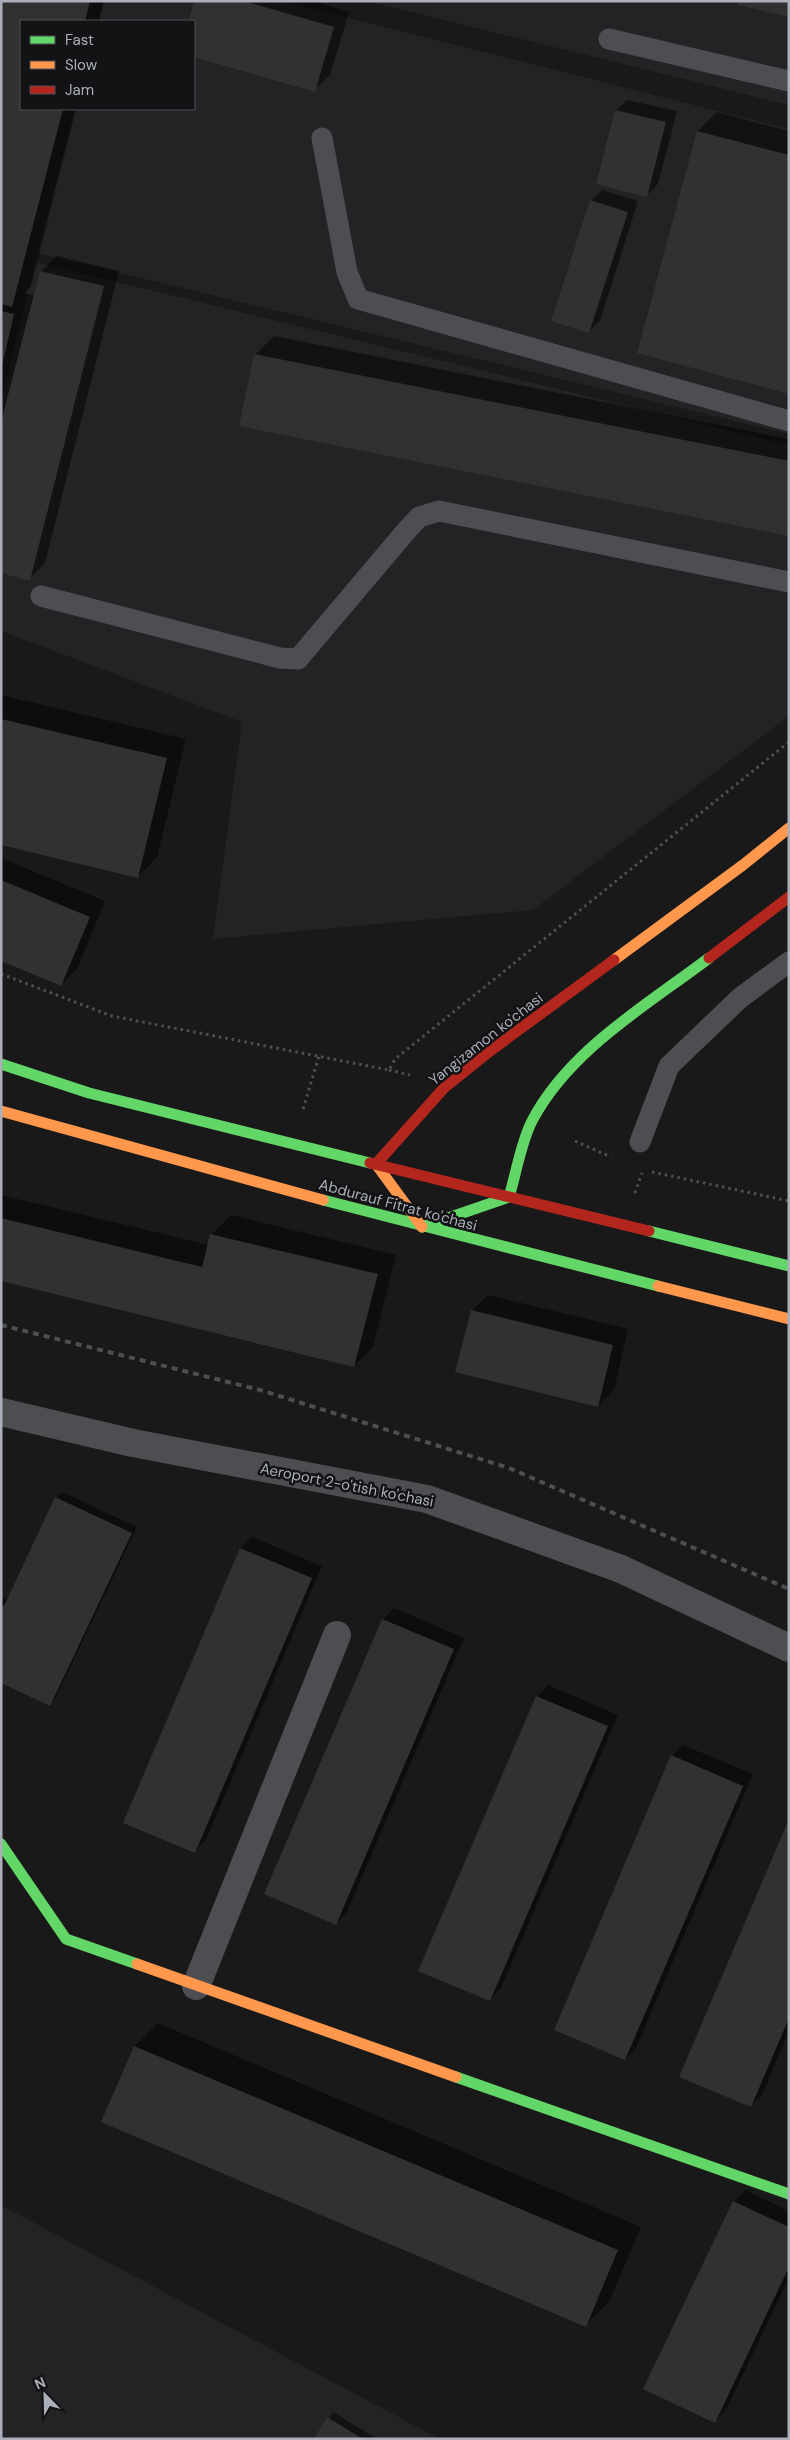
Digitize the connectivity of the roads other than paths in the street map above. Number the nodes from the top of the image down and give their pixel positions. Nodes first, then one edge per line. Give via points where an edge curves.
1 (609, 39) dead end
2 (789, 82) edge
3 (322, 138) dead end
4 (789, 421) edge
5 (789, 582) edge
6 (41, 596) dead end
7 (789, 828) edge
8 (789, 897) edge
9 (789, 962) edge
10 (1, 1064) edge
11 (1, 1111) edge
12 (640, 1142) dead end
13 (376, 1164) junction
14 (509, 1197) junction
15 (422, 1227) junction
16 (789, 1266) edge
17 (789, 1319) edge
18 (1, 1412) edge
19 (337, 1635) dead end
20 (789, 1648) edge
21 (1, 1844) edge
22 (196, 1986) junction
23 (789, 2194) edge

1 - 2 lane
3 - 4 lane via 347,272 358,299
5 - 6 lane via 439,511 420,517 407,530 298,659 280,658
7 - 13 main road, Yangizamon ko'chasi via 444,1088
8 - 14 main road via 582,1054 548,1093 531,1123
9 - 12 lane via 740,998 669,1066
10 - 13 main road via 89,1093
11 - 15 main road, Abdurauf Fitrat ko'chasi
13 - 14 main road
13 - 15 main road
14 - 15 main road
14 - 16 main road
15 - 17 main road, Abdurauf Fitrat ko'chasi
18 - 20 street, Aeroport 2-o'tish ko'chasi via 133,1443 427,1499 622,1569
19 - 22 street
21 - 22 main road via 66,1939
22 - 23 main road

